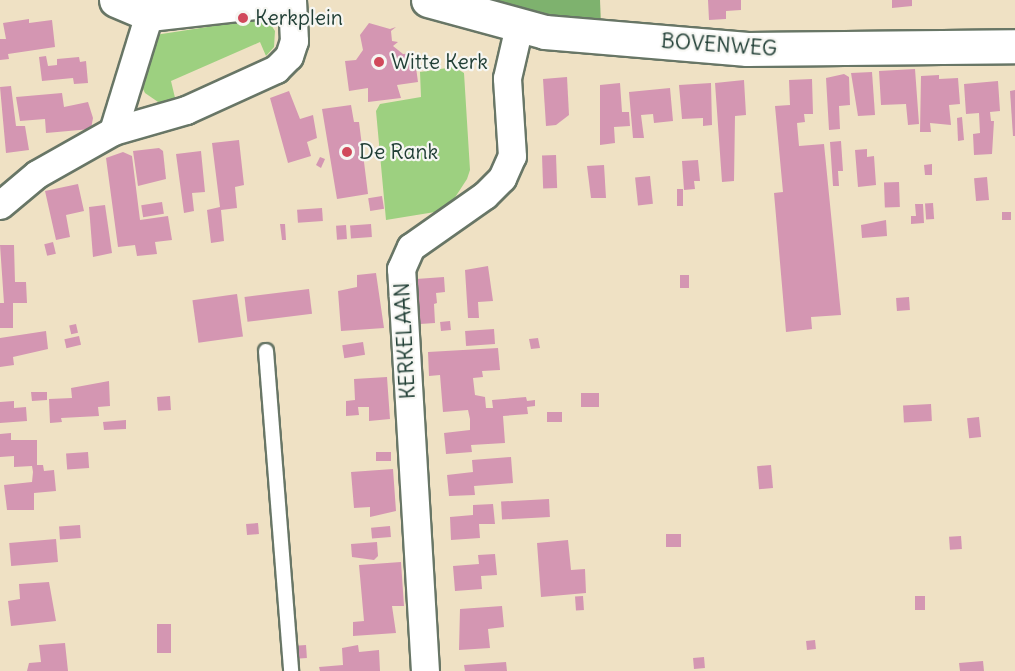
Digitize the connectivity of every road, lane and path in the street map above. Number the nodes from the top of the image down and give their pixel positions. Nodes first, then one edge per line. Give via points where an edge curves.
1 (116, 0) edge
2 (274, 0) edge
3 (292, 0) edge
4 (428, 0) edge
5 (149, 14) junction
6 (519, 26) junction
7 (1015, 46) edge
8 (113, 131) junction
9 (37, 174) junction
10 (0, 183) edge
11 (0, 205) edge
12 (266, 351) dead end
13 (291, 671) edge
14 (425, 671) edge

1 - 5 street
2 - 5 street
3 - 8 street via 294,41 289,56 276,69 186,110
4 - 6 street, BOVENWEG
5 - 8 street
6 - 7 street, BOVENWEG via 544,32 747,49
6 - 14 street, KERKELAAN via 507,78 512,156 502,178 485,195 411,247 401,269
8 - 9 street
9 - 10 street
9 - 11 street
12 - 13 lane

